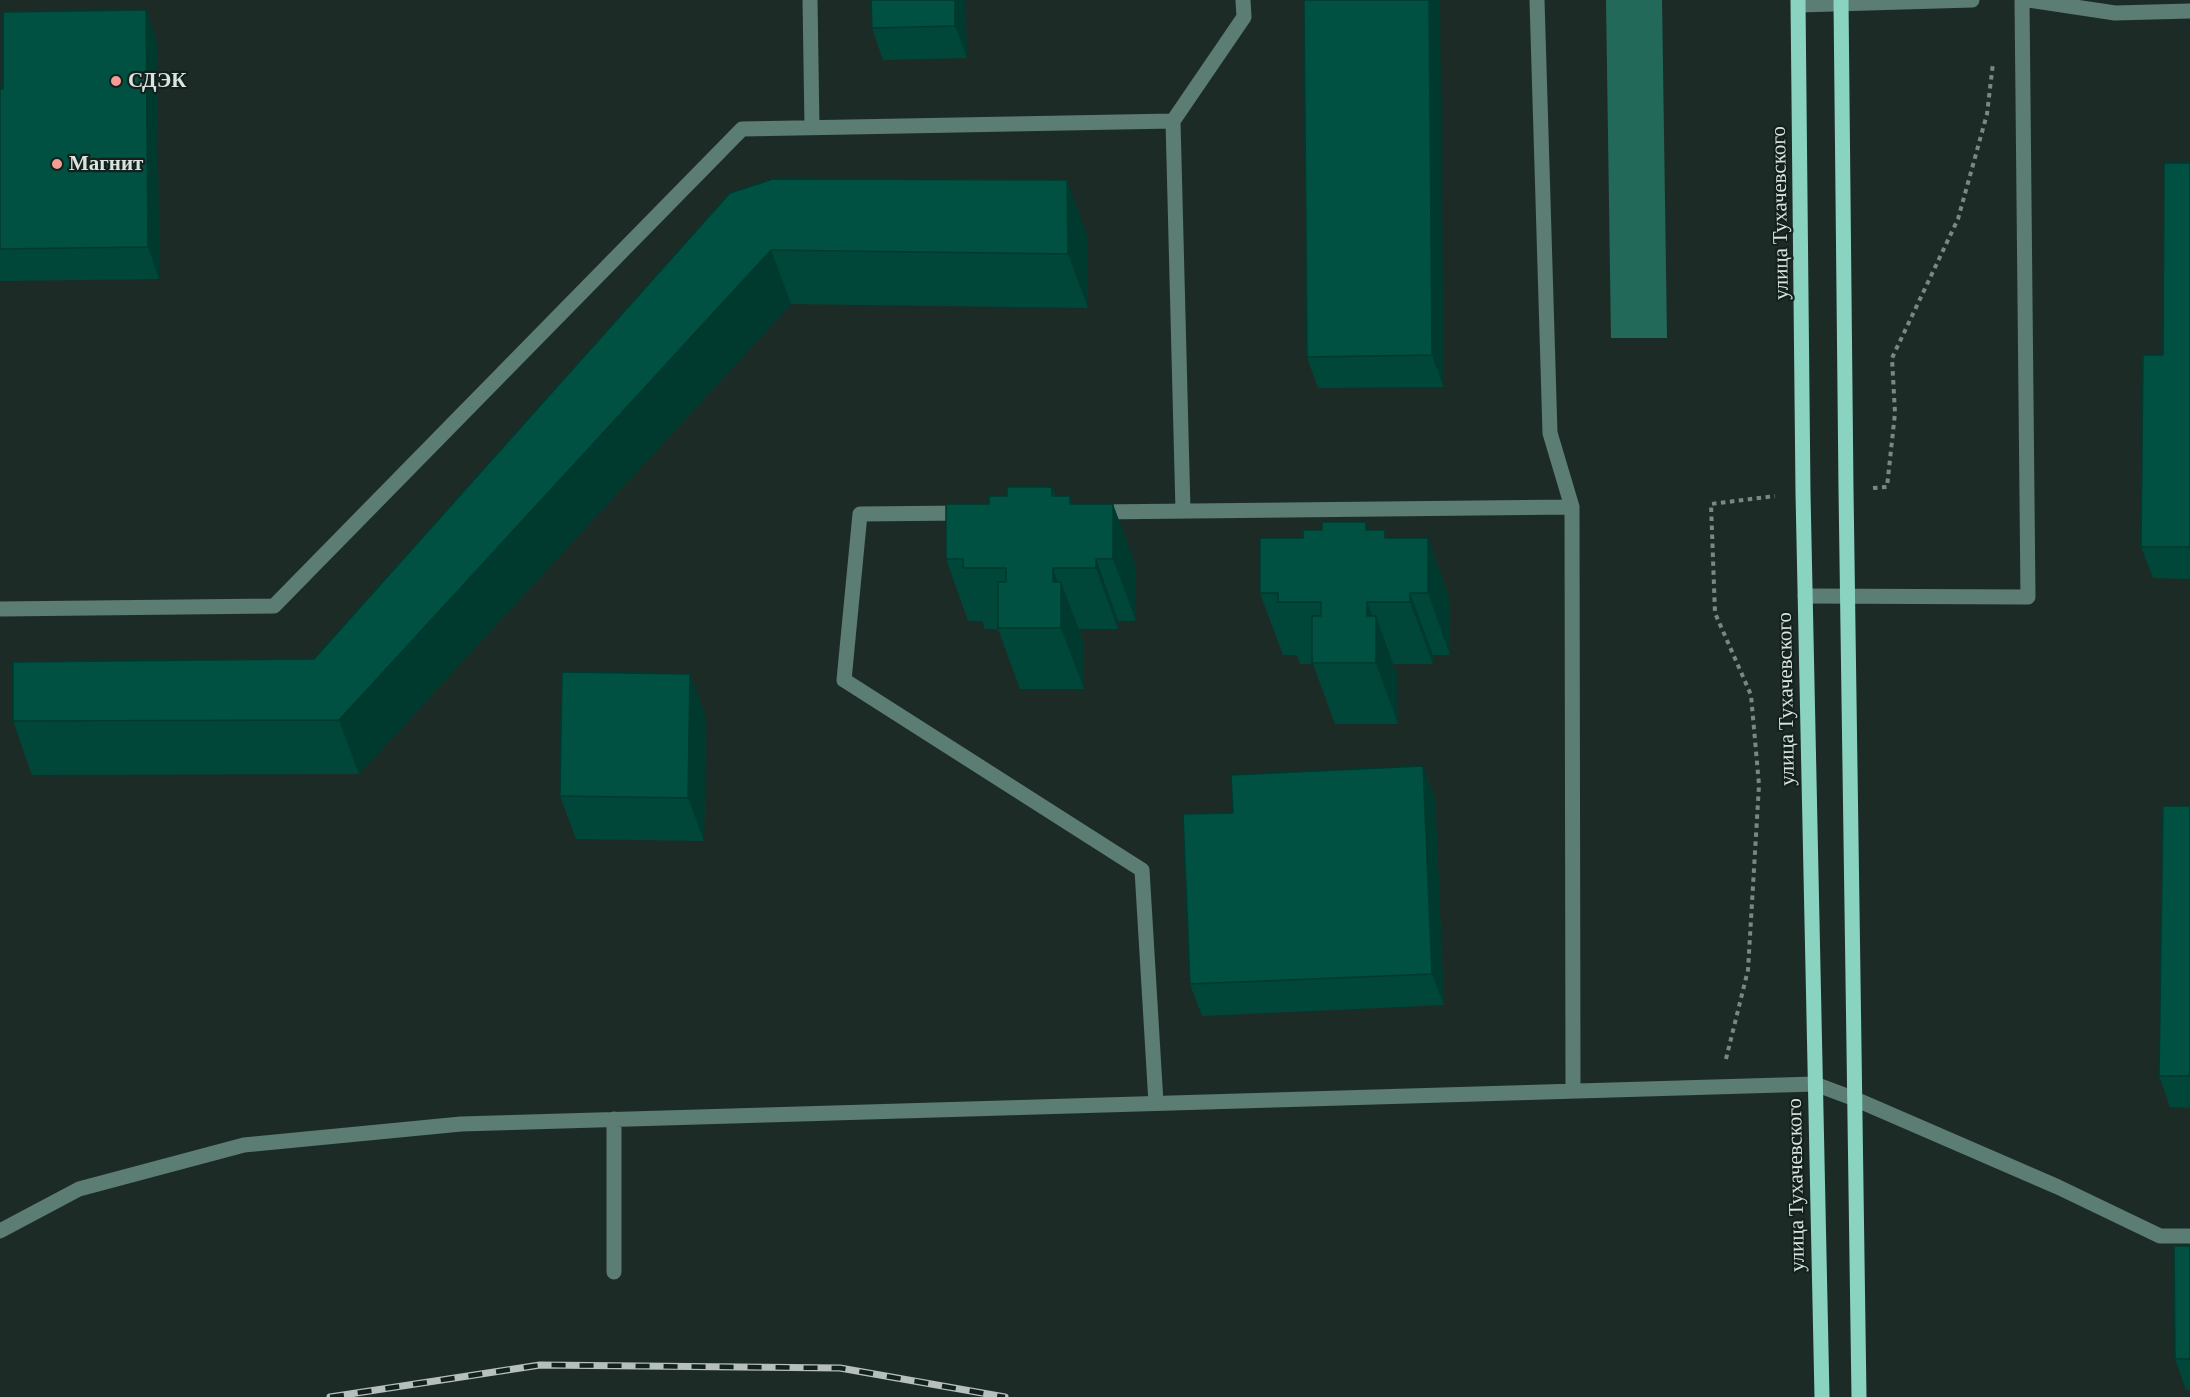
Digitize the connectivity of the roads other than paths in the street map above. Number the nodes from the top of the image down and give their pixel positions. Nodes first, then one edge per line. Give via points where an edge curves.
1 (810, 0) edge
2 (1243, 0) edge
3 (1537, 0) edge
4 (1972, 0) edge
5 (2022, 0) edge
6 (2029, 0) edge
7 (1841, 2) edge
8 (1798, 3) edge
9 (2115, 7) edge
10 (2190, 11) edge
11 (1173, 121) junction
12 (812, 127) junction
13 (1572, 507) junction
14 (1183, 511) junction
15 (1088, 512) edge
16 (980, 513) edge
17 (1805, 596) junction
18 (1848, 596) junction
19 (0, 609) edge
20 (1815, 1084) junction
21 (1573, 1090) junction
22 (1855, 1099) junction
23 (1156, 1103) junction
24 (614, 1119) junction
25 (0, 1231) edge
26 (2190, 1236) edge
27 (614, 1272) dead end
28 (1822, 1397) edge
29 (1859, 1397) edge

1 - 12 street
2 - 11 street via 1244,17
3 - 13 street via 1550,433
4 - 7 street
5 - 18 street via 2028,597
6 - 9 street
7 - 8 street
7 - 18 main road
8 - 17 main road, улица Тухачевского
9 - 10 street
11 - 12 street
11 - 14 street
12 - 19 street via 742,129 274,606
13 - 14 street
13 - 21 street
14 - 15 street
16 - 23 street via 860,514 844,680 1142,870
17 - 18 street
17 - 20 main road, улица Тухачевского
18 - 22 main road
20 - 21 street
20 - 22 street
20 - 28 main road, улица Тухачевского
21 - 23 street
22 - 26 street via 2160,1236
22 - 29 main road
23 - 24 street
24 - 25 street via 461,1124 244,1145 80,1189
24 - 27 street

